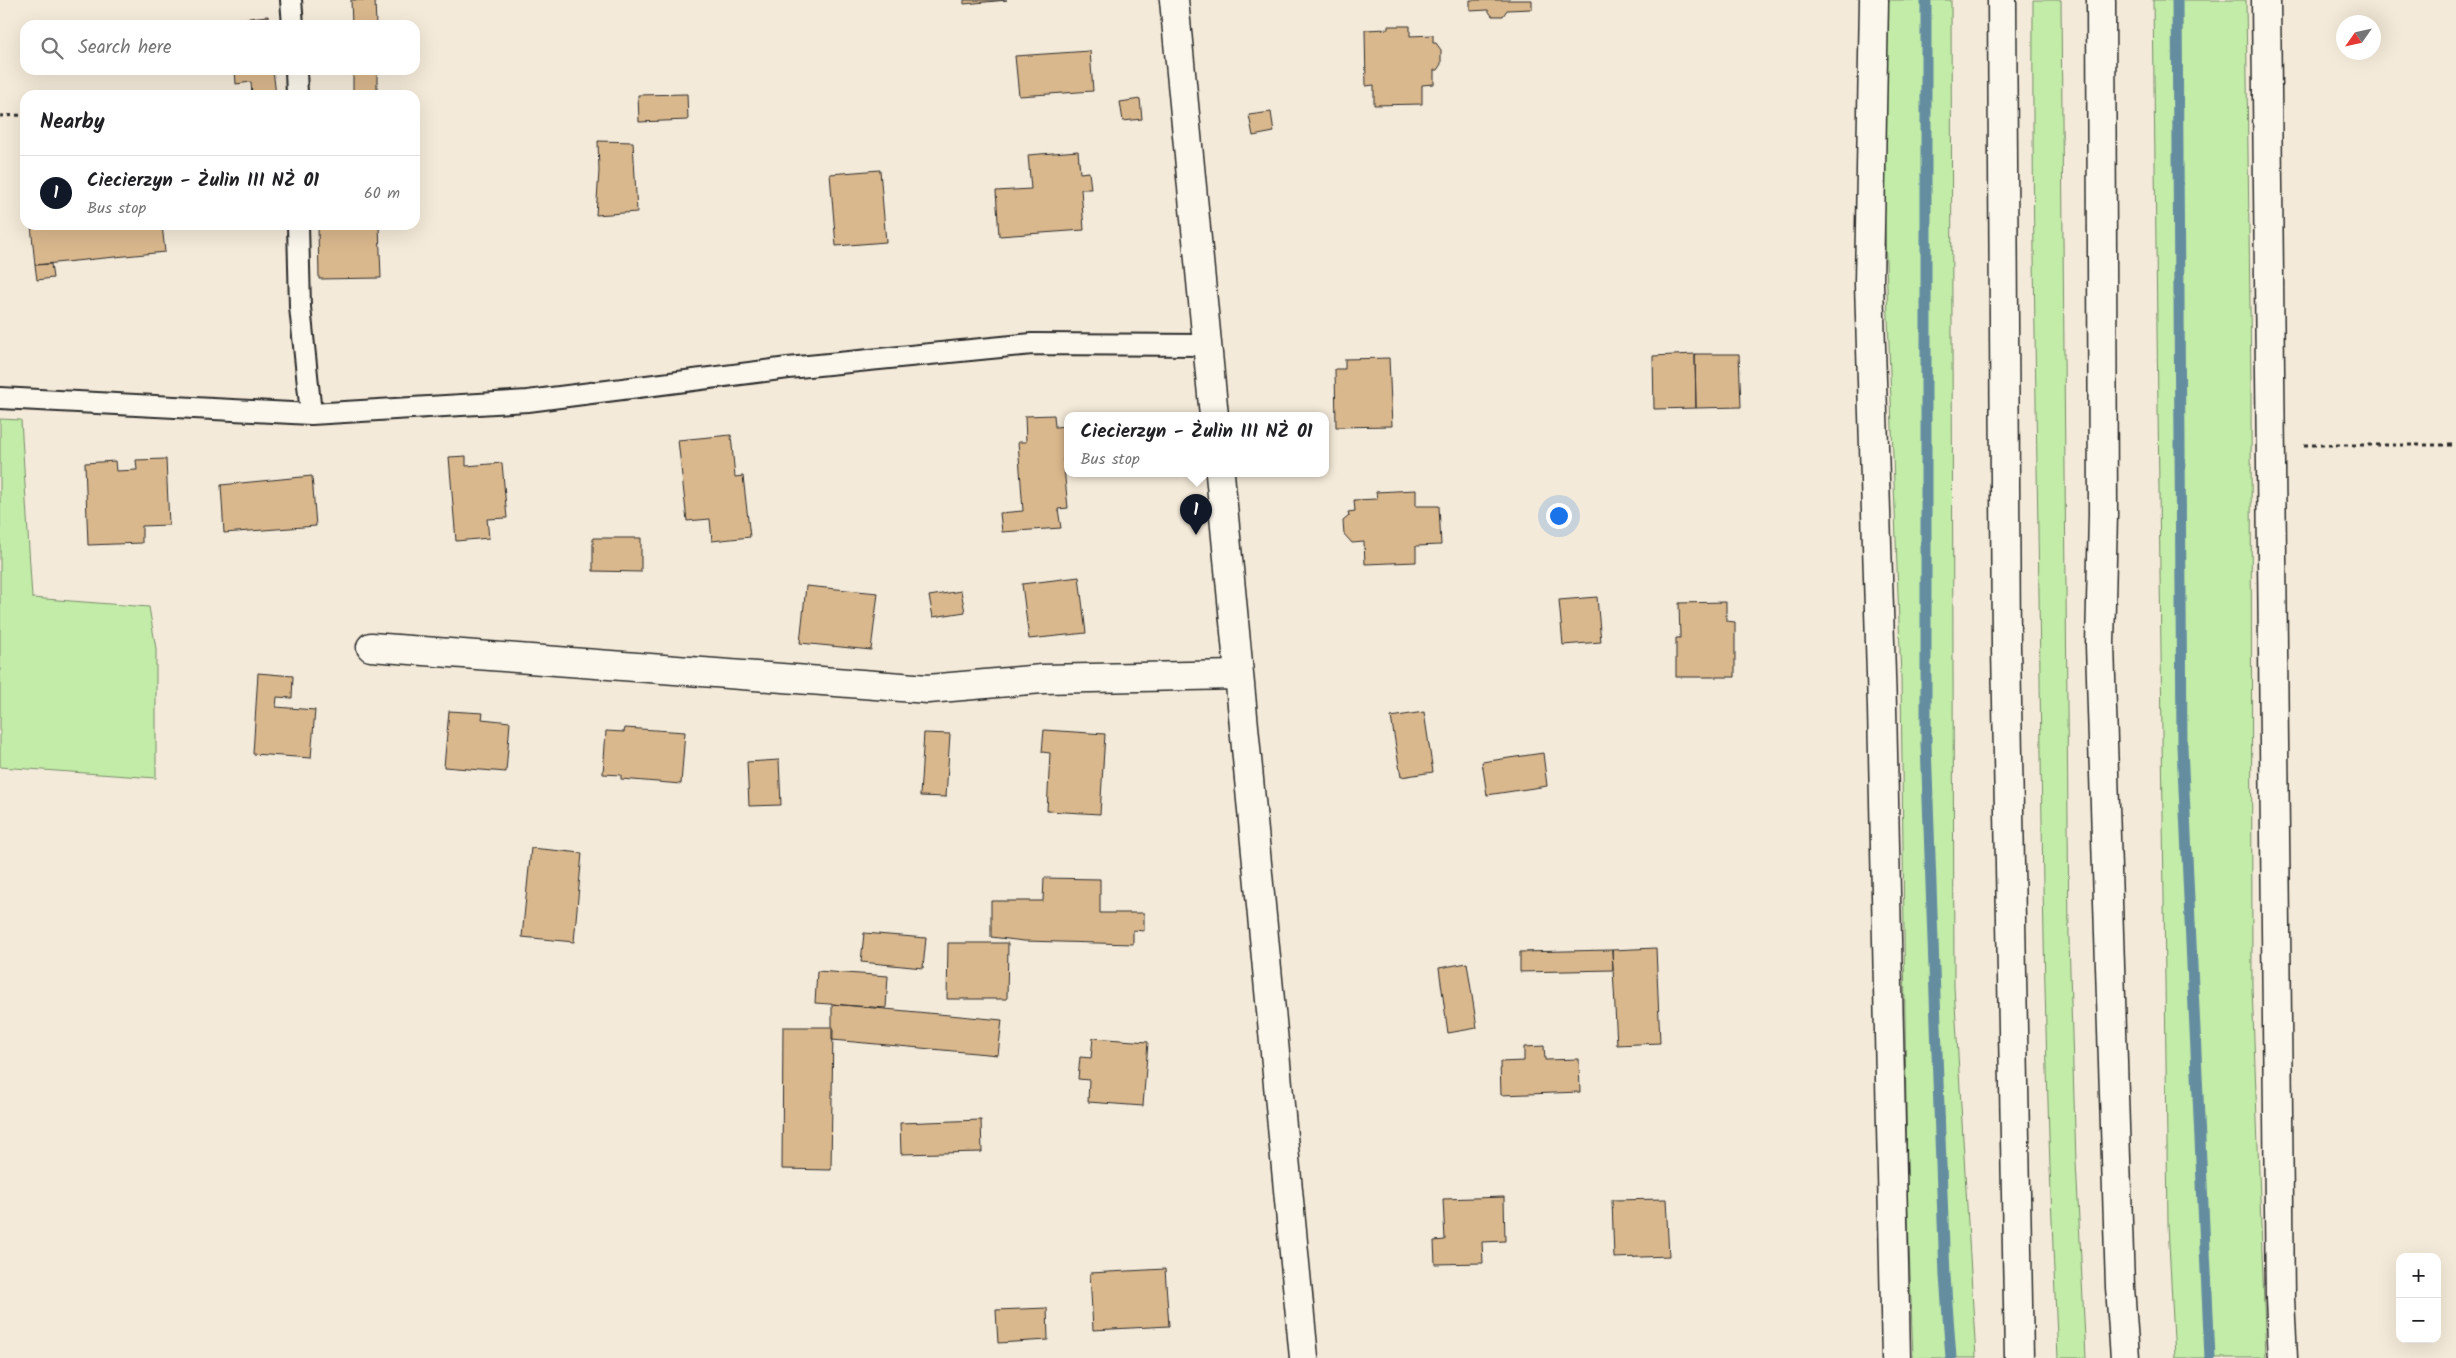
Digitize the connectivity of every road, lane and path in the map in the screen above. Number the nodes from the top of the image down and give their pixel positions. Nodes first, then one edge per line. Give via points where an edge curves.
1 (292, 0) edge
2 (1174, 0) edge
3 (1874, 0) edge
4 (2002, 0) edge
5 (2102, 0) edge
6 (2266, 0) edge
7 (293, 20) edge
8 (296, 75) edge
9 (297, 90) edge
10 (20, 115) edge
11 (0, 116) edge
12 (298, 230) edge
13 (1207, 345) junction
14 (0, 398) edge
15 (1214, 412) edge
16 (311, 414) junction
17 (2271, 445) junction
18 (2456, 445) edge
19 (1220, 477) edge
20 (370, 647) dead end
21 (1237, 675) junction
22 (1304, 1358) edge
23 (1896, 1358) edge
24 (2019, 1358) edge
25 (2125, 1358) edge
26 (2283, 1358) edge

1 - 7 lane
2 - 13 main road
3 - 23 main road via 1869,283
4 - 24 main road via 2006,637
5 - 25 main road via 2103,514 2100,645 2120,1287
6 - 17 main road
8 - 9 lane
10 - 11 path
12 - 16 lane via 300,307
13 - 15 main road
13 - 16 lane via 1032,344 788,368 528,401
14 - 16 lane
17 - 18 path
17 - 26 main road
19 - 21 main road
20 - 21 main road via 928,689 1042,679
21 - 22 main road

